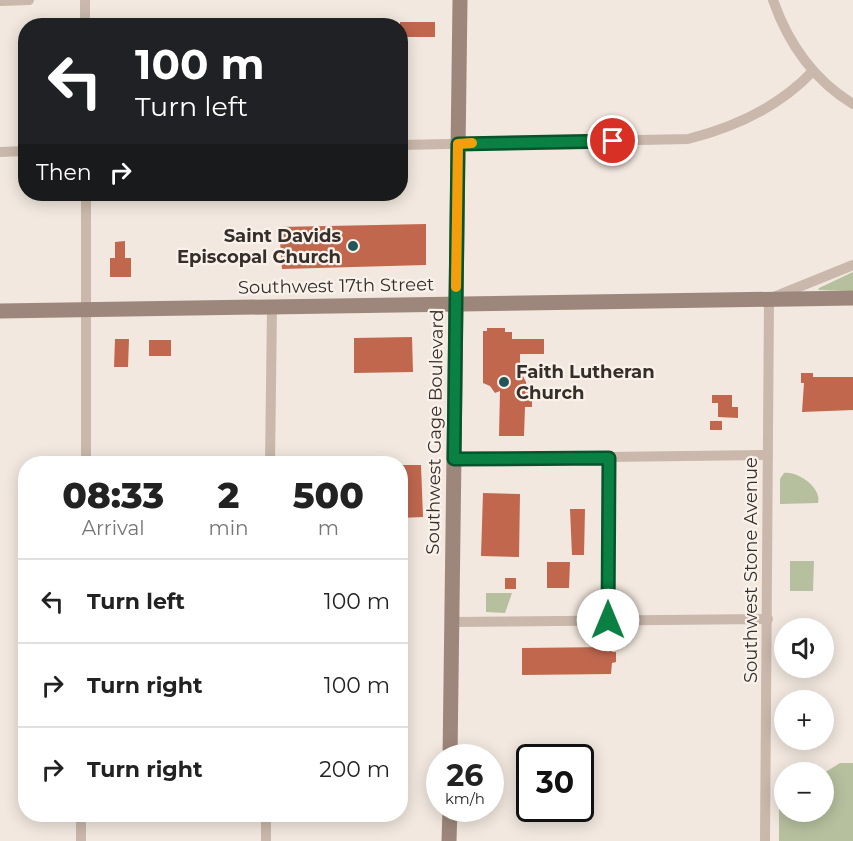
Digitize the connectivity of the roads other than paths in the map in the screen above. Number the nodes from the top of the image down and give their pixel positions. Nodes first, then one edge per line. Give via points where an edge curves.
1 (29, 0) edge
2 (85, 0) edge
3 (460, 0) edge
4 (773, 0) edge
5 (0, 1) edge
6 (85, 18) edge
7 (813, 71) junction
8 (853, 104) edge
9 (458, 144) junction
10 (408, 145) edge
11 (18, 151) edge
12 (0, 152) edge
13 (86, 201) edge
14 (853, 265) edge
15 (853, 298) edge
16 (770, 299) junction
17 (456, 304) junction
18 (272, 307) junction
19 (88, 310) junction
20 (0, 312) edge
21 (768, 455) junction
22 (86, 456) edge
23 (270, 456) edge
24 (609, 458) junction
25 (454, 459) junction
26 (608, 620) junction
27 (768, 620) junction
28 (452, 622) junction
29 (450, 744) edge
30 (81, 822) edge
31 (266, 822) edge
32 (450, 822) edge
33 (81, 841) edge
34 (266, 841) edge
35 (449, 841) edge
36 (765, 841) edge

1 - 5 street
2 - 6 street
3 - 9 main road, Southwest Gage Boulevard
4 - 7 street via 787,34
7 - 8 street
7 - 9 street via 757,115 688,139
9 - 10 street
9 - 17 main road, Southwest Gage Boulevard
11 - 12 street
13 - 19 street
14 - 16 street
15 - 16 main road, Southwest 17th Street
16 - 17 main road, Southwest 17th Street
16 - 21 street, Southwest Stone Avenue
17 - 18 main road, Southwest 17th Street
17 - 25 main road, Southwest Gage Boulevard
18 - 19 main road, Southwest 17th Street
18 - 23 street
19 - 20 main road, Southwest 17th Street
19 - 22 street
21 - 24 street
21 - 27 street, Southwest Stone Avenue
24 - 25 street
24 - 26 street
25 - 28 main road, Southwest Gage Boulevard
26 - 27 street
26 - 28 street
27 - 36 street, Southwest Stone Avenue
28 - 29 main road, Southwest Gage Boulevard
30 - 33 street
31 - 34 street
32 - 35 main road

